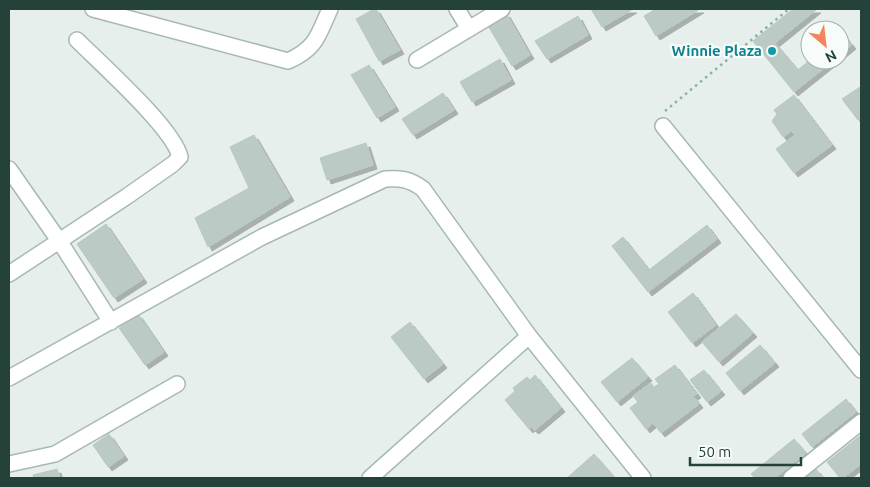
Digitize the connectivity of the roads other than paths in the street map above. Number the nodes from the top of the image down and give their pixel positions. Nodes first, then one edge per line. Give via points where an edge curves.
1 (93, 9) edge
2 (330, 9) edge
3 (457, 9) edge
4 (502, 9) edge
5 (469, 29) junction
6 (77, 40) dead end
7 (417, 60) dead end
8 (663, 126) road end
9 (9, 168) edge
10 (60, 242) junction
11 (9, 274) edge
12 (111, 322) junction
13 (529, 336) junction
14 (861, 370) edge
15 (9, 378) edge
16 (177, 384) dead end
17 (861, 422) edge
18 (9, 464) edge
19 (9, 471) edge
20 (11, 478) edge
21 (370, 478) edge
22 (643, 478) edge
23 (791, 478) edge

1 - 2 street via 288,61 301,56 314,45
3 - 5 street
4 - 5 street
5 - 7 street
6 - 10 street via 166,131 180,157
8 - 14 street
9 - 10 street
10 - 11 street
10 - 12 street
12 - 13 street via 262,237 385,179 400,178 413,181 423,189
12 - 15 street
13 - 21 street
13 - 22 street
16 - 18 street via 55,454
17 - 23 street
19 - 20 street

